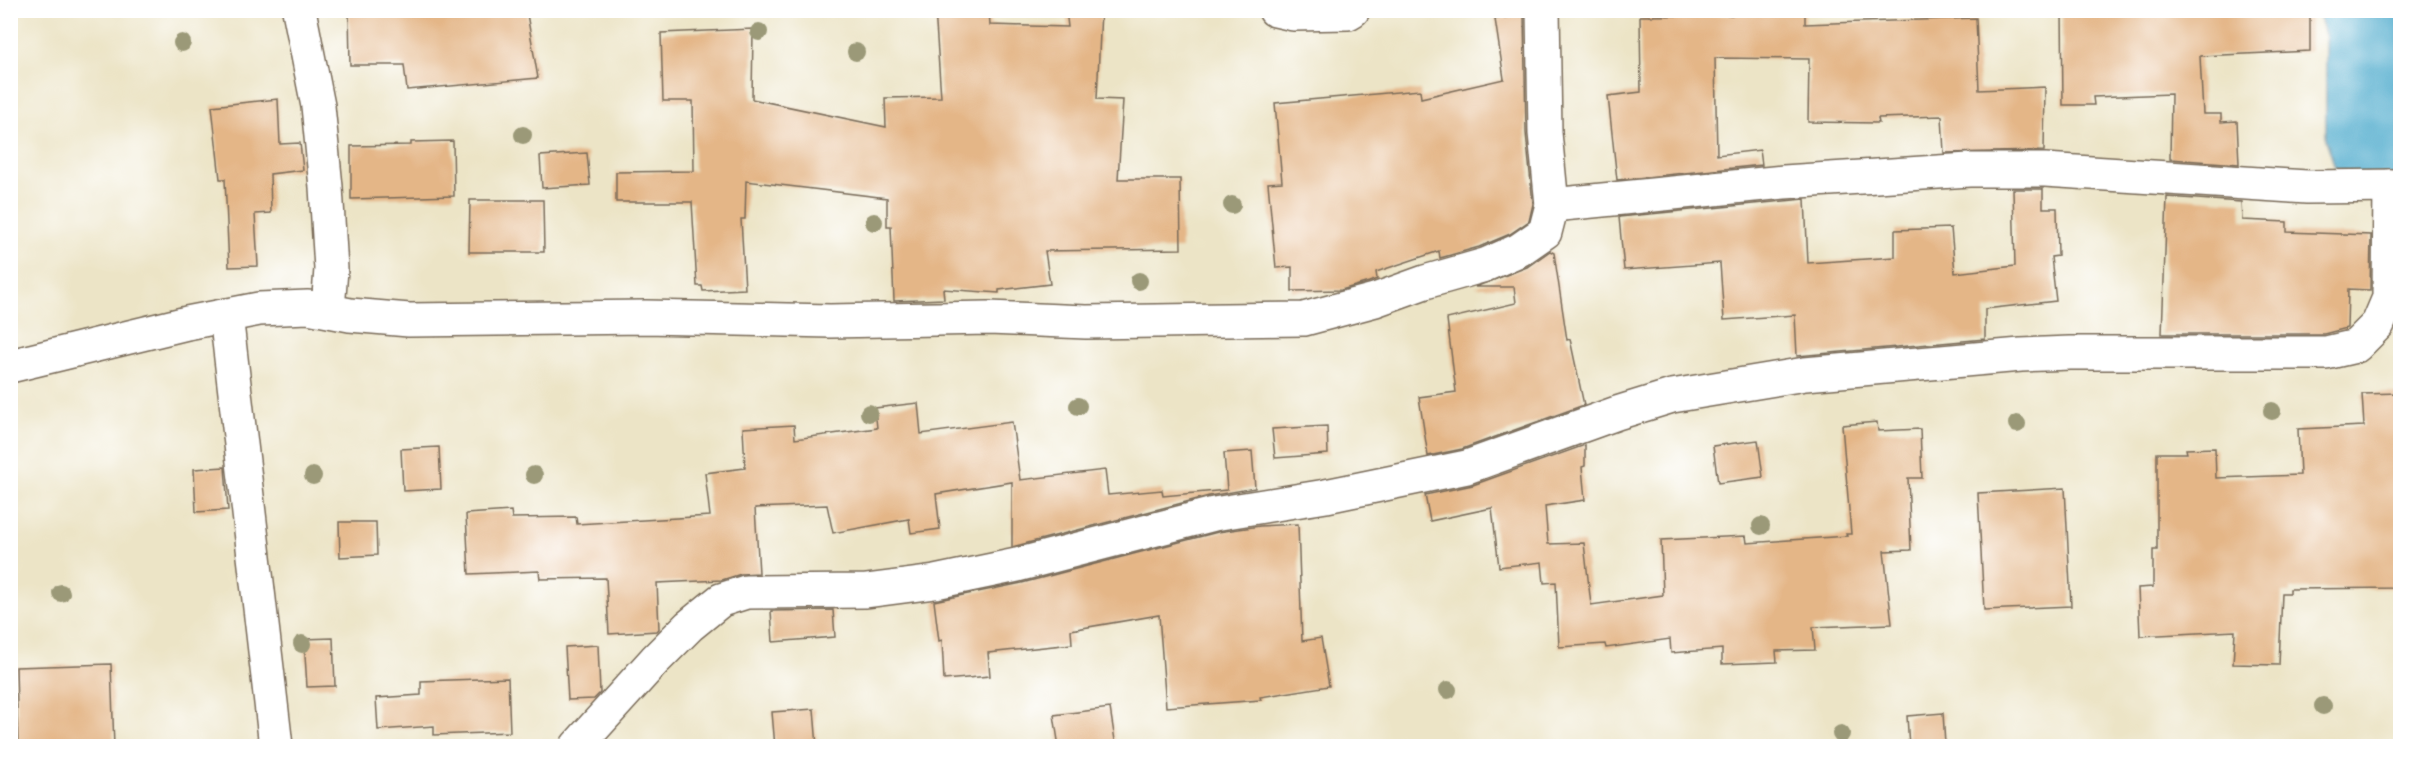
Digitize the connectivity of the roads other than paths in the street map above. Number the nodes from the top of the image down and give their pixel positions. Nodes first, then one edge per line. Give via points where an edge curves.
1 (299, 10) edge
2 (1275, 10) edge
3 (1353, 10) edge
4 (1543, 10) edge
5 (2395, 186) edge
6 (1552, 205) junction
7 (328, 310) junction
8 (226, 315) junction
9 (10, 366) edge
10 (276, 747) edge
11 (577, 747) edge

1 - 7 street via 318,106 326,187 331,269
2 - 3 street via 1293,14
4 - 6 street via 1545,133
5 - 6 street via 2307,187 2045,170 1969,170 1784,182
5 - 11 street via 2389,298 2378,324 2356,346 2326,353 2021,355 1805,374 1672,396 1467,467 1214,514 958,577 866,591 747,592 721,600 689,626
6 - 7 street via 1545,232 1519,250 1485,265 1304,319 410,320
7 - 8 street via 308,306
8 - 9 street
8 - 10 street

